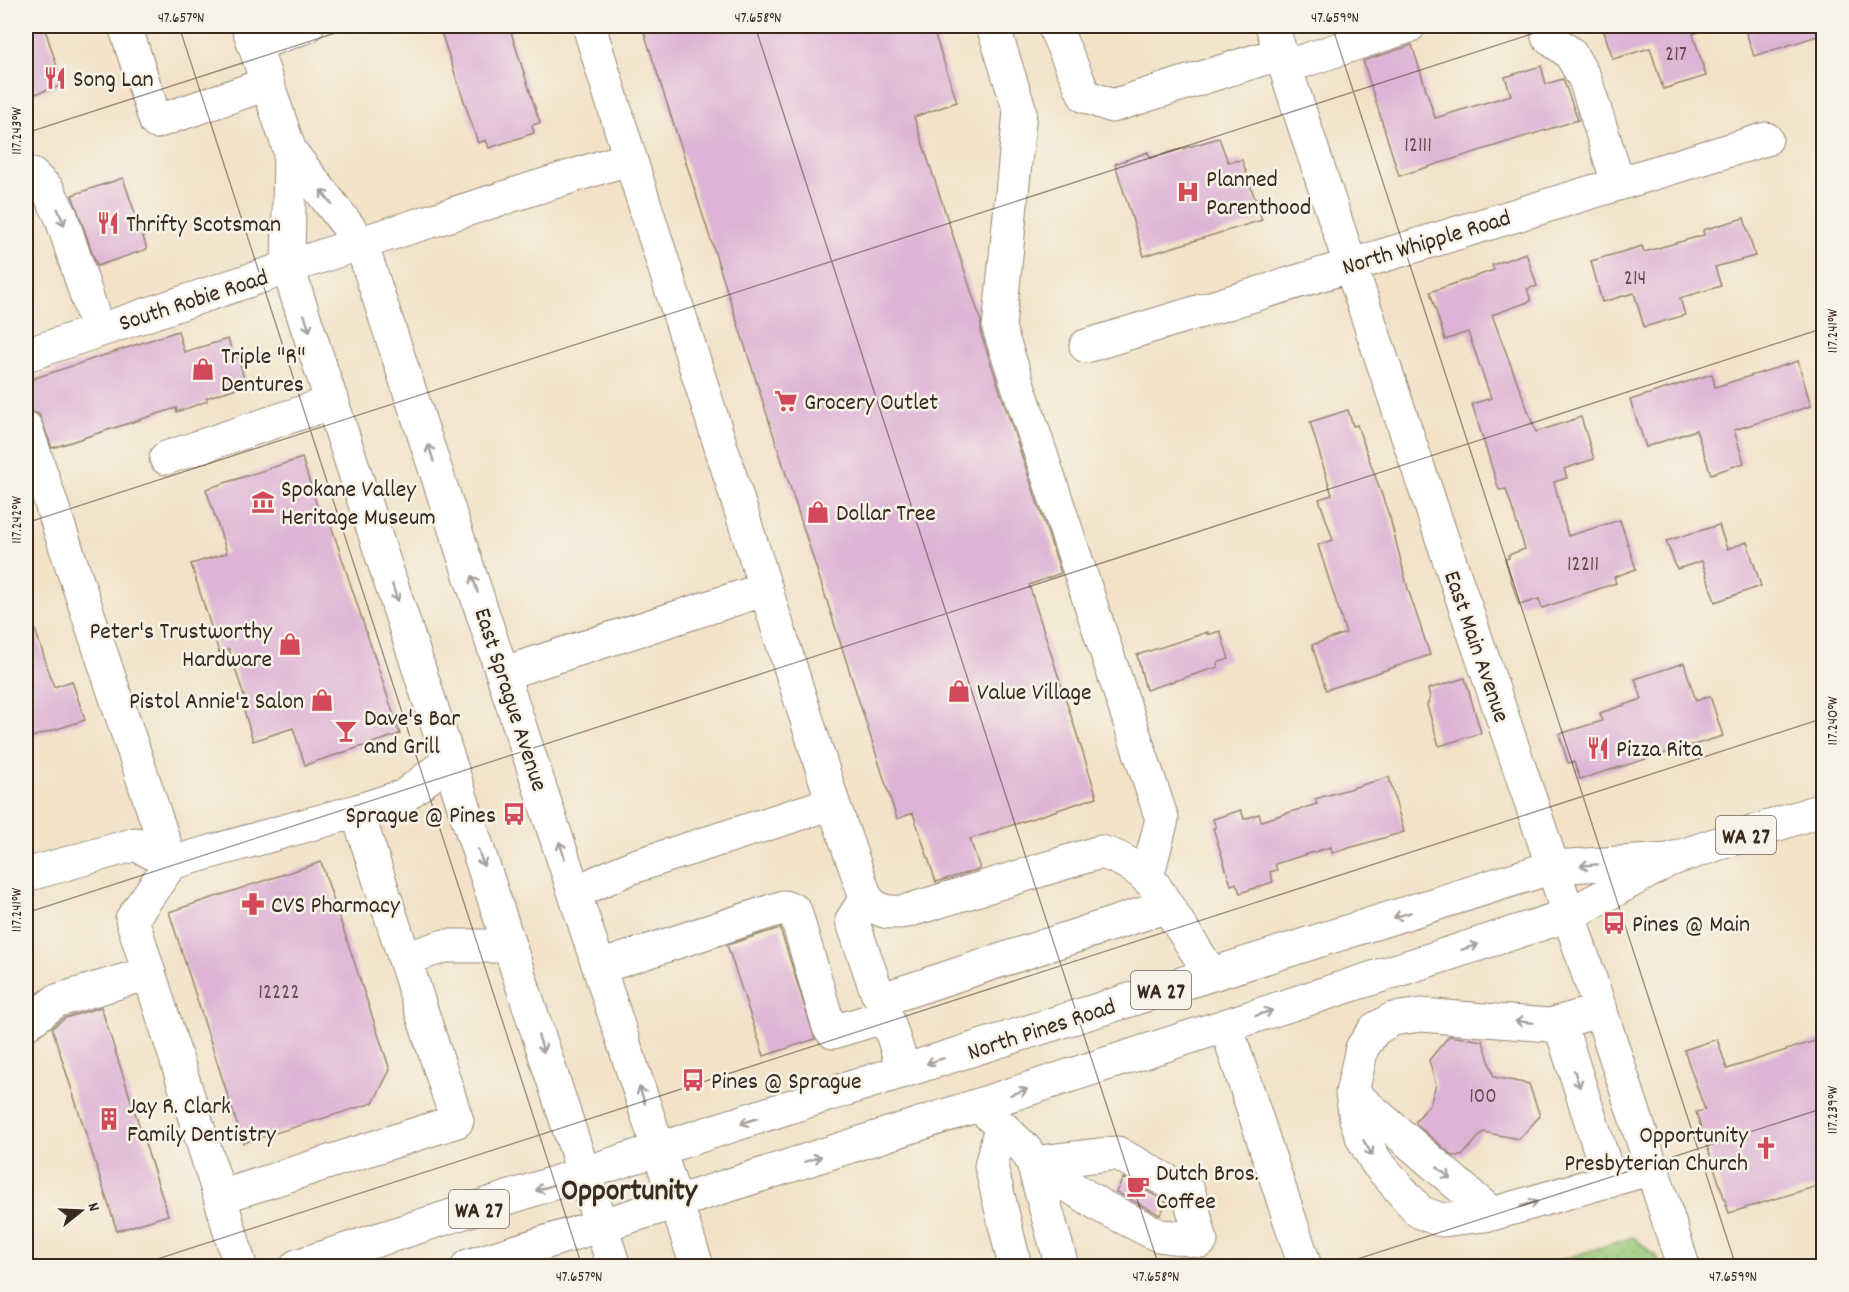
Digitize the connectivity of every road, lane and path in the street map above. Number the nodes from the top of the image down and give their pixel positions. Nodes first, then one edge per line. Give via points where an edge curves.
1 (125, 26) edge
2 (307, 26) edge
3 (589, 26) edge
4 (993, 26) edge
5 (1054, 26) edge
6 (1409, 26) edge
7 (251, 35) edge
8 (1548, 37) dead end
9 (1279, 48) edge
10 (267, 84) junction
11 (1766, 139) dead end
12 (290, 151) junction
13 (630, 158) junction
14 (26, 176) edge
15 (1618, 183) junction
16 (361, 243) junction
17 (1348, 265) junction
18 (288, 268) junction
19 (98, 331) junction
20 (1086, 346) dead end
21 (26, 355) edge
22 (333, 402) junction
23 (26, 428) edge
24 (166, 458) dead end
25 (766, 589) junction
26 (504, 673) junction
27 (449, 761) junction
28 (833, 803) junction
29 (1824, 809) edge
30 (357, 812) junction
31 (1669, 860) junction
32 (171, 863) junction
33 (1553, 867) junction
34 (26, 875) edge
35 (1147, 876) junction
36 (576, 892) junction
37 (866, 898) junction
38 (1167, 906) junction
39 (1569, 915) junction
40 (510, 946) junction
41 (405, 959) junction
42 (600, 967) junction
43 (150, 973) junction
44 (1211, 974) junction
45 (883, 1006) junction
46 (1602, 1010) junction
47 (26, 1024) edge
48 (1560, 1024) junction
49 (1226, 1026) junction
50 (904, 1071) junction
51 (1352, 1094) junction
52 (990, 1116) junction
53 (660, 1150) junction
54 (1652, 1168) junction
55 (584, 1175) junction
56 (1610, 1181) junction
57 (220, 1197) junction
58 (678, 1202) junction
59 (1492, 1214) junction
60 (600, 1226) junction
61 (240, 1266) edge
62 (297, 1266) edge
63 (468, 1266) edge
64 (614, 1266) edge
65 (698, 1266) edge
66 (1015, 1266) edge
67 (1062, 1266) edge
68 (1305, 1266) edge
69 (1683, 1266) edge

1 - 10 main road via 156,122
2 - 7 main road
3 - 13 main road
4 - 35 main road via 1020,111 999,328 1162,819
5 - 9 main road via 1085,96 1112,106
6 - 9 main road
7 - 10 main road, East Sprague Avenue
8 - 15 main road via 1570,53 1585,79
9 - 17 main road, East Main Avenue
10 - 12 main road, East Sprague Avenue
11 - 15 main road, North Whipple Road
16 -> 12 main road, East Sprague Avenue
12 - 18 main road, East Sprague Avenue
13 - 16 main road, South Robie Road
13 - 25 main road
14 -> 19 main road via 32,175 48,190 61,216
15 - 17 main road, North Whipple Road
16 - 18 main road, South Robie Road
26 -> 16 main road, East Sprague Avenue
17 - 20 main road, North Whipple Road
17 - 33 main road, East Main Avenue
18 - 19 main road, South Robie Road
18 -> 22 main road, East Sprague Avenue
19 - 21 main road, South Robie Road
22 - 24 main road
22 -> 27 main road, East Sprague Avenue
23 - 32 main road
25 - 26 main road
25 - 28 main road
36 -> 26 main road, East Sprague Avenue
27 - 30 main road via 404,796
27 -> 40 main road, East Sprague Avenue
28 - 36 main road via 632,867
28 - 37 main road
29 - 31 main road, North Pines Road / WA 27
30 - 32 main road
30 - 41 main road
31 -> 33 main road, North Pines Road / WA 27
31 - 39 main road, North Pines Road / WA 27
32 - 34 main road via 136,844
32 - 43 main road via 132,919
33 - 39 main road, East Main Avenue
33 -> 44 main road, North Pines Road / WA 27
35 - 37 main road via 1113,855 1100,852 907,912 889,914
35 - 38 main road
36 - 42 main road, East Sprague Avenue
37 - 45 main road via 852,920
38 - 44 main road
38 - 45 main road via 889,997
39 - 46 main road, East Main Avenue
49 -> 39 main road, North Pines Road / WA 27
40 - 41 main road via 444,946
40 -> 55 main road, East Sprague Avenue
41 - 57 main road via 457,1121
42 - 45 main road via 791,907 833,1032
53 -> 42 main road, East Sprague Avenue
43 - 47 main road via 56,1001
43 - 57 main road
44 -> 50 main road, North Pines Road / WA 27
45 - 50 main road
46 - 48 main road
46 - 54 main road, East Main Avenue
48 -> 51 main road via 1421,1015 1393,1019 1375,1029 1362,1048
48 -> 56 main road
52 -> 49 main road, North Pines Road / WA 27
49 - 68 main road
50 -> 53 main road, North Pines Road / WA 27
51 -> 59 main road
51 -> 59 main road via 1363,1139 1377,1163 1420,1212 1441,1220
58 -> 52 main road, North Pines Road / WA 27
52 - 66 main road via 991,1166
52 - 67 main road via 1026,1150 1033,1163
53 - 55 main road, WA 27
53 - 58 main road, East Sprague Avenue
54 - 56 main road
54 - 69 main road, East Main Avenue
55 - 60 main road, East Sprague Avenue
55 -> 62 main road, WA 27
59 -> 56 main road
57 - 61 main road
58 - 60 main road, WA 27
58 - 65 main road, East Sprague Avenue
60 - 63 main road, WA 27
60 - 64 main road, East Sprague Avenue

